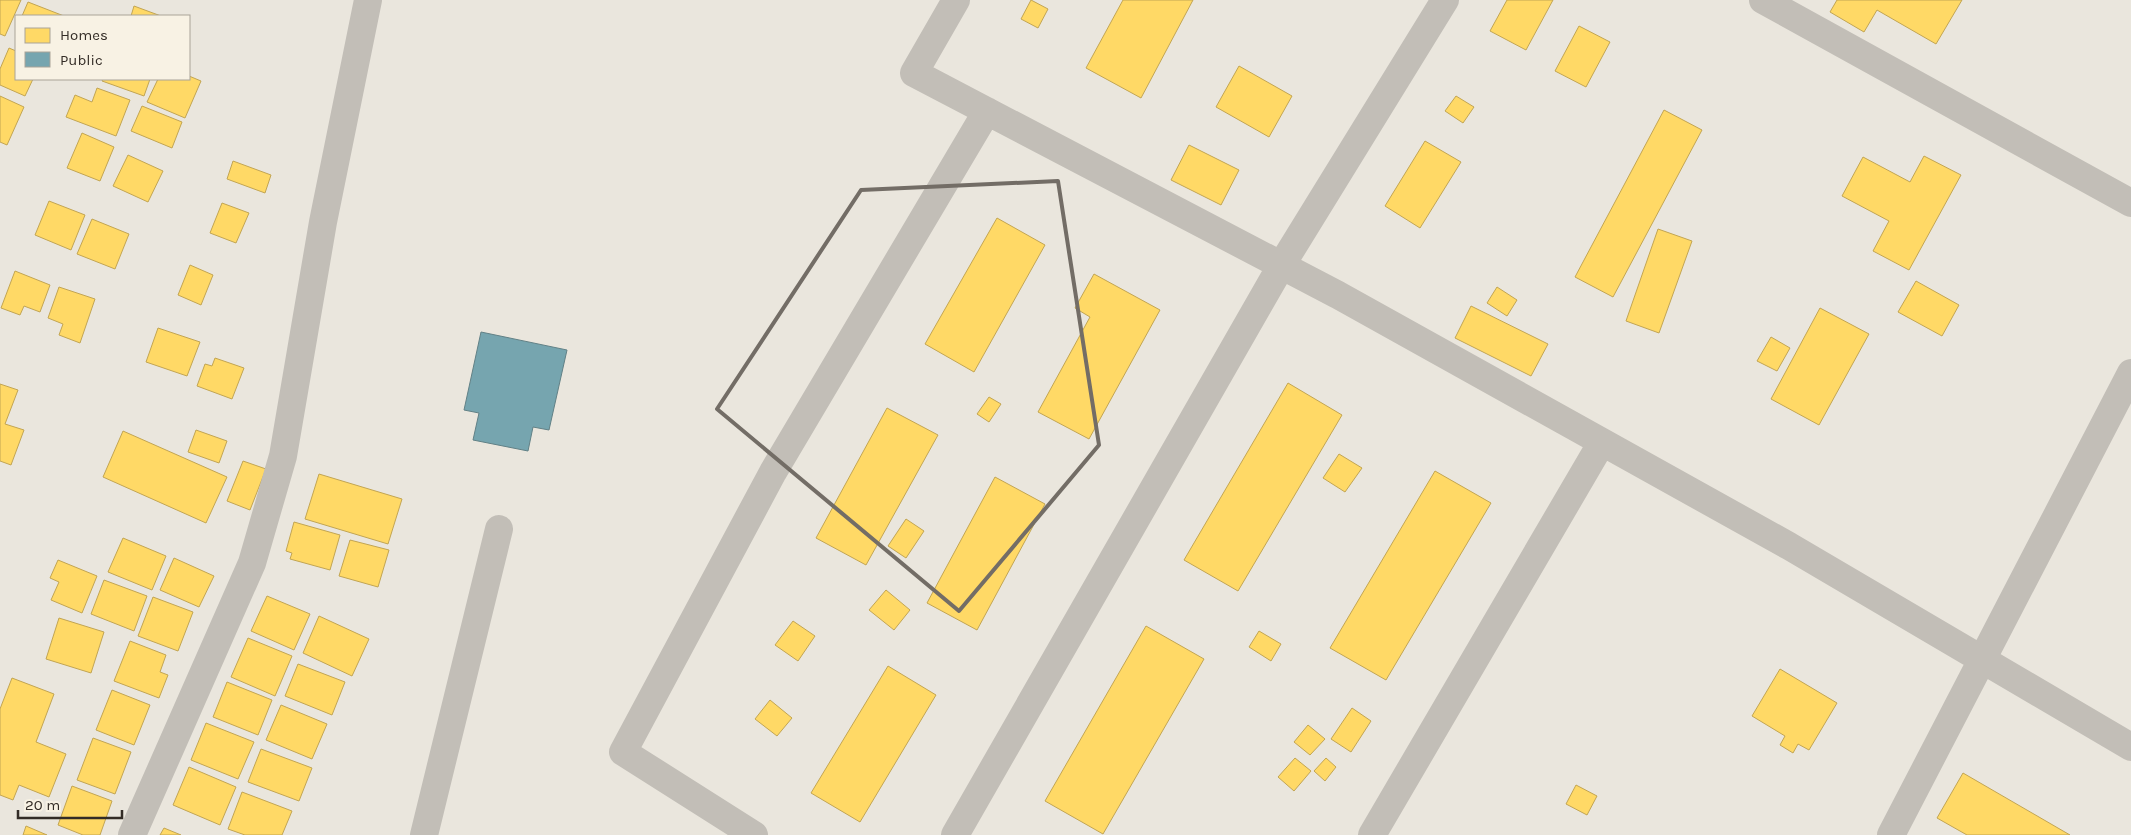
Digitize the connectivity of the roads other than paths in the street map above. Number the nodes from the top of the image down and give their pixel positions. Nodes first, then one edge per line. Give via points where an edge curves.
1 (368, 0) edge
2 (956, 0) edge
3 (1444, 0) edge
4 (1763, 0) edge
5 (987, 111) junction
6 (2131, 203) edge
7 (1282, 266) junction
8 (2131, 373) edge
9 (1602, 442) junction
10 (499, 529) dead end
11 (1983, 660) junction
12 (2131, 747) edge
13 (132, 835) edge
14 (424, 835) edge
15 (754, 835) edge
16 (955, 835) edge
17 (1372, 835) edge
18 (1891, 835) edge

1 - 13 street via 323,222 283,456 252,563
2 - 5 street via 914,73
3 - 7 street
4 - 6 street
5 - 7 street
5 - 15 street via 773,472 623,752
7 - 9 street
7 - 16 street
8 - 11 street
9 - 11 street via 1789,546
9 - 17 street
10 - 14 street
11 - 12 street
11 - 18 street

